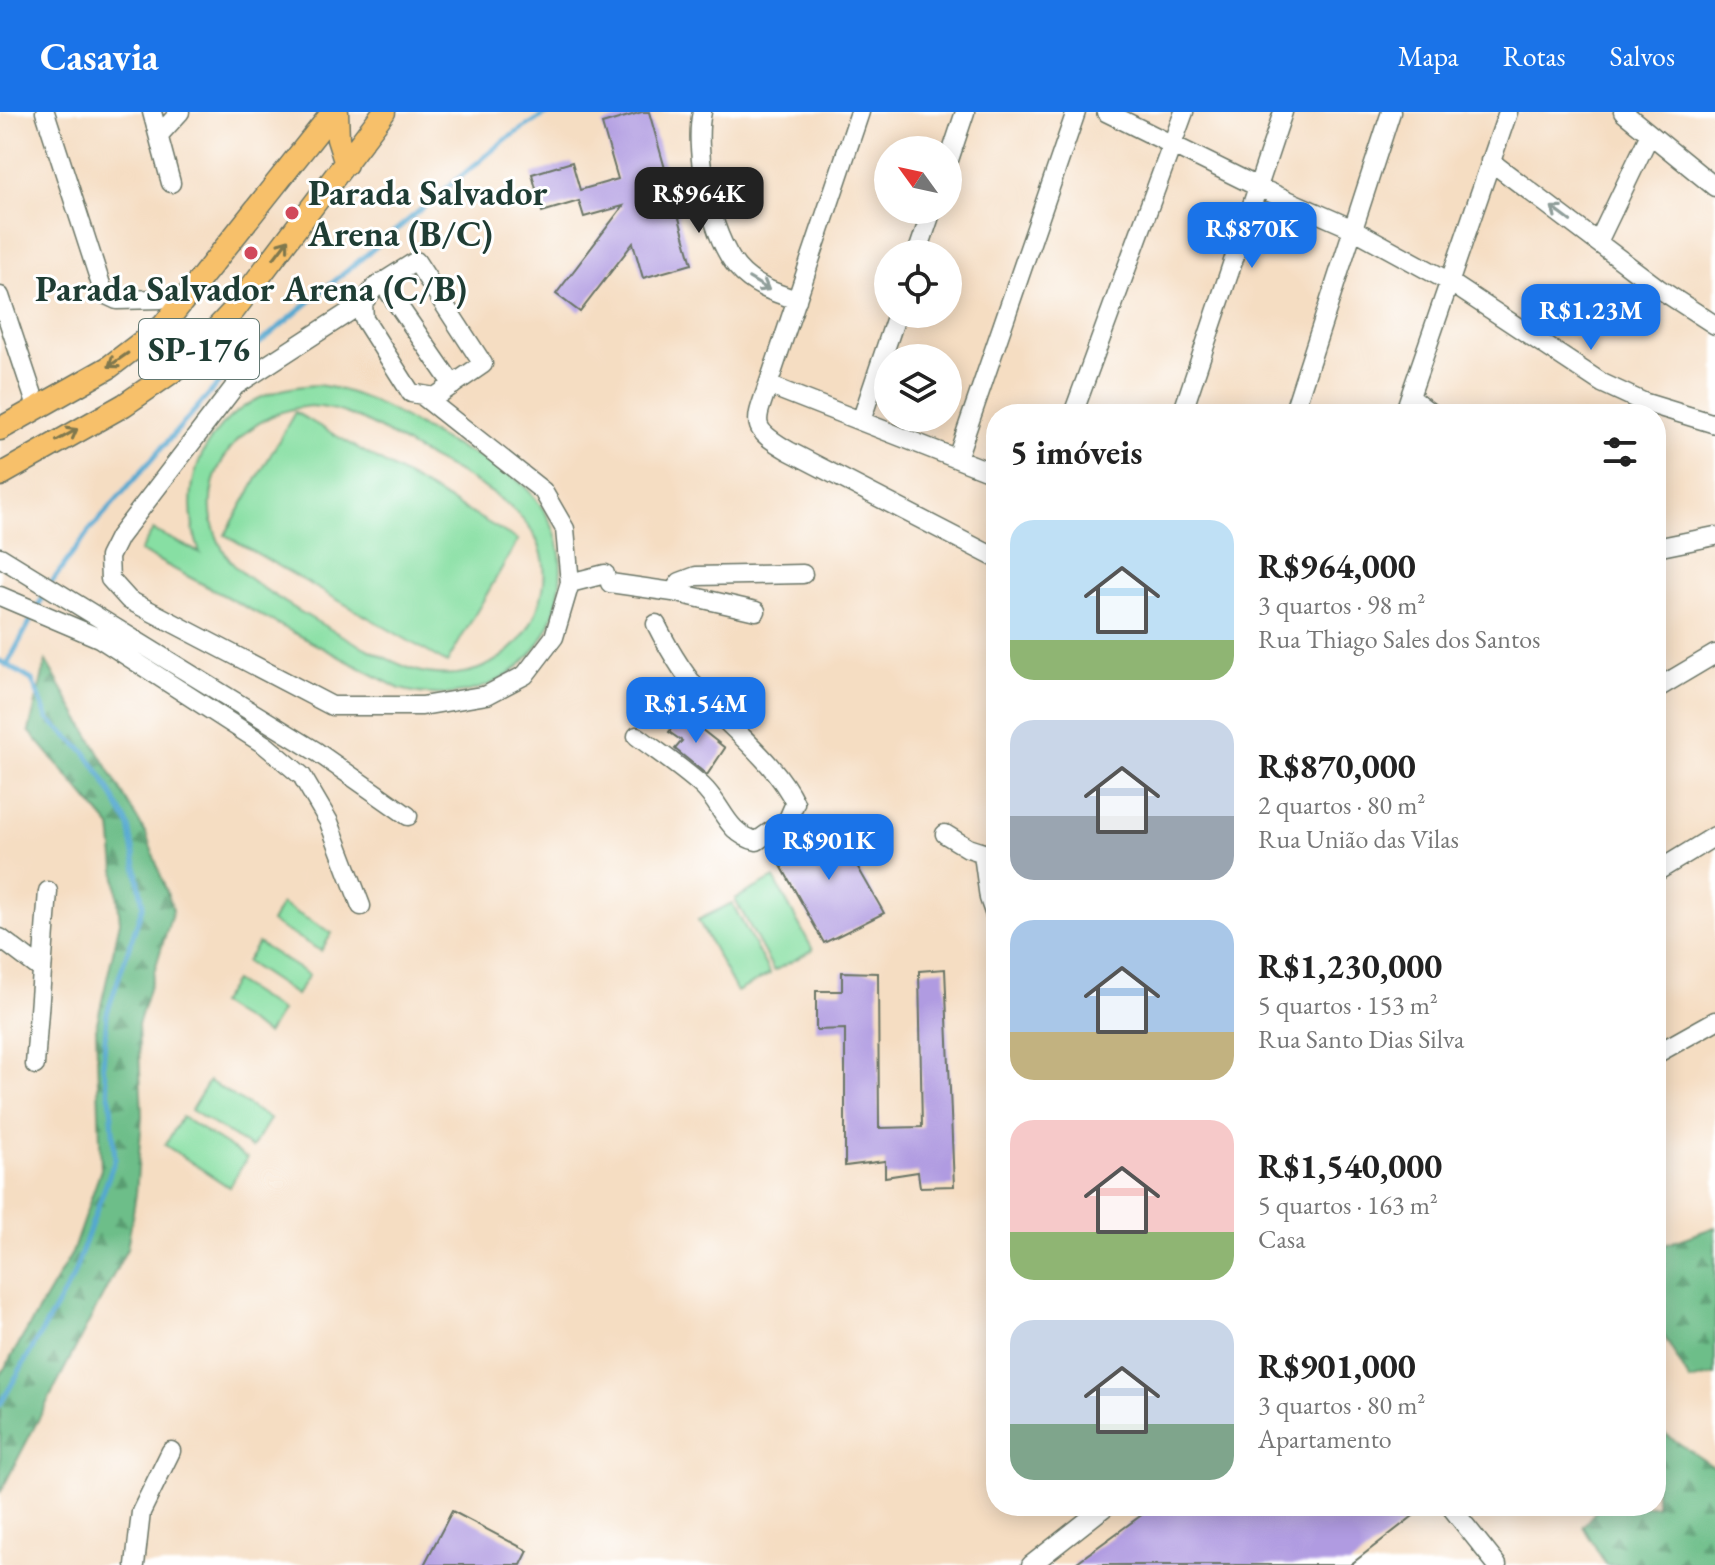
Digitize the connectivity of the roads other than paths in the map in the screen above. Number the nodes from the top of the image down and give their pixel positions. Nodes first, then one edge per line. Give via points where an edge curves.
1 (45, 112) edge
2 (152, 112) edge
3 (180, 112) edge
4 (335, 112) edge
5 (384, 112) edge
6 (702, 112) edge
7 (860, 112) edge
8 (965, 112) edge
9 (1076, 112) edge
10 (1106, 112) edge
11 (1184, 112) edge
12 (1283, 112) edge
13 (1391, 112) edge
14 (1508, 112) edge
15 (1623, 112) edge
16 (159, 135) junction
17 (957, 136) edge
18 (1649, 136) junction
19 (1173, 144) junction
20 (1490, 161) junction
21 (346, 164) junction
22 (171, 183) dead end
23 (1258, 187) junction
24 (1715, 187) edge
25 (1351, 228) junction
26 (1598, 242) junction
27 (1448, 281) junction
28 (382, 282) junction
29 (0, 296) edge
30 (161, 299) dead end
31 (797, 300) junction
32 (363, 303) junction
33 (1715, 325) edge
34 (892, 328) edge
35 (453, 385) junction
36 (768, 385) junction
37 (424, 397) junction
38 (1077, 404) edge
39 (1185, 404) edge
40 (1296, 404) edge
41 (1408, 404) edge
42 (1650, 404) edge
43 (37, 407) junction
44 (1666, 409) edge
45 (861, 421) junction
46 (1715, 424) edge
47 (0, 429) edge
48 (957, 458) junction
49 (986, 470) edge
50 (0, 475) edge
51 (1715, 536) edge
52 (1666, 546) edge
53 (986, 553) edge
54 (0, 557) edge
55 (803, 574) dead end
56 (570, 583) junction
57 (673, 592) junction
58 (0, 596) edge
59 (756, 611) dead end
60 (656, 624) dead end
61 (1715, 654) edge
62 (1666, 683) edge
63 (637, 736) dead end
64 (408, 816) dead end
65 (945, 834) dead end
66 (1715, 836) edge
67 (986, 854) edge
68 (1666, 866) edge
69 (48, 891) dead end
70 (361, 906) dead end
71 (0, 938) edge
72 (41, 969) junction
73 (1715, 1021) edge
74 (1666, 1048) edge
75 (35, 1065) dead end
76 (171, 1451) dead end
77 (1093, 1516) edge
78 (1458, 1516) edge
79 (135, 1565) edge
80 (1031, 1565) edge
81 (1497, 1565) edge

1 - 30 street via 104,294 117,300
2 - 16 street
3 - 16 street
4 - 21 main road
4 -> 43 main road, SP-176 via 163,326 108,368
5 - 21 main road, SP-176
6 -> 31 street via 701,161 726,248 751,280
7 - 31 street
8 - 17 street
9 - 48 street
10 - 19 street
11 - 19 street
12 - 23 street
13 - 25 street
14 - 20 street
15 - 18 street
16 - 22 street
18 - 24 street
18 - 26 street
19 - 23 street
19 - 38 street
26 -> 20 street
20 - 27 street
50 -> 21 main road, SP-176 via 124,405 182,365 234,310
23 - 25 street
23 - 39 street
25 - 27 street
25 - 40 street
26 - 33 street
27 - 41 street
27 - 42 street via 1602,383
28 - 32 street
28 - 35 street
28 - 35 street via 416,261 483,364
29 - 43 street
31 - 36 street
32 - 37 street via 364,319 411,393
32 - 56 street via 235,386 119,537 109,557 110,579 129,600 312,697 332,706 358,707 422,706 487,695 525,675 554,637
34 - 45 street
35 - 37 street via 435,397
36 - 45 street
36 - 53 street via 756,421 759,431
37 - 56 street via 543,491 565,529
43 - 47 main road, SP-176
44 - 46 street
45 - 48 street
48 - 49 street
51 - 52 street
54 - 64 street via 317,752
55 - 57 street via 696,576 680,582
56 - 57 street via 607,578
57 - 59 street
58 - 70 street via 99,638 265,745 302,776 329,822
60 - 63 street via 674,660 704,699 786,784 795,803 788,819 757,841 745,839 723,818 702,785
61 - 62 street
65 - 67 street
66 - 68 street
69 - 72 street
71 - 72 street
72 - 75 street
73 - 74 street
76 - 79 street via 141,1512
77 - 80 street
78 - 81 street

